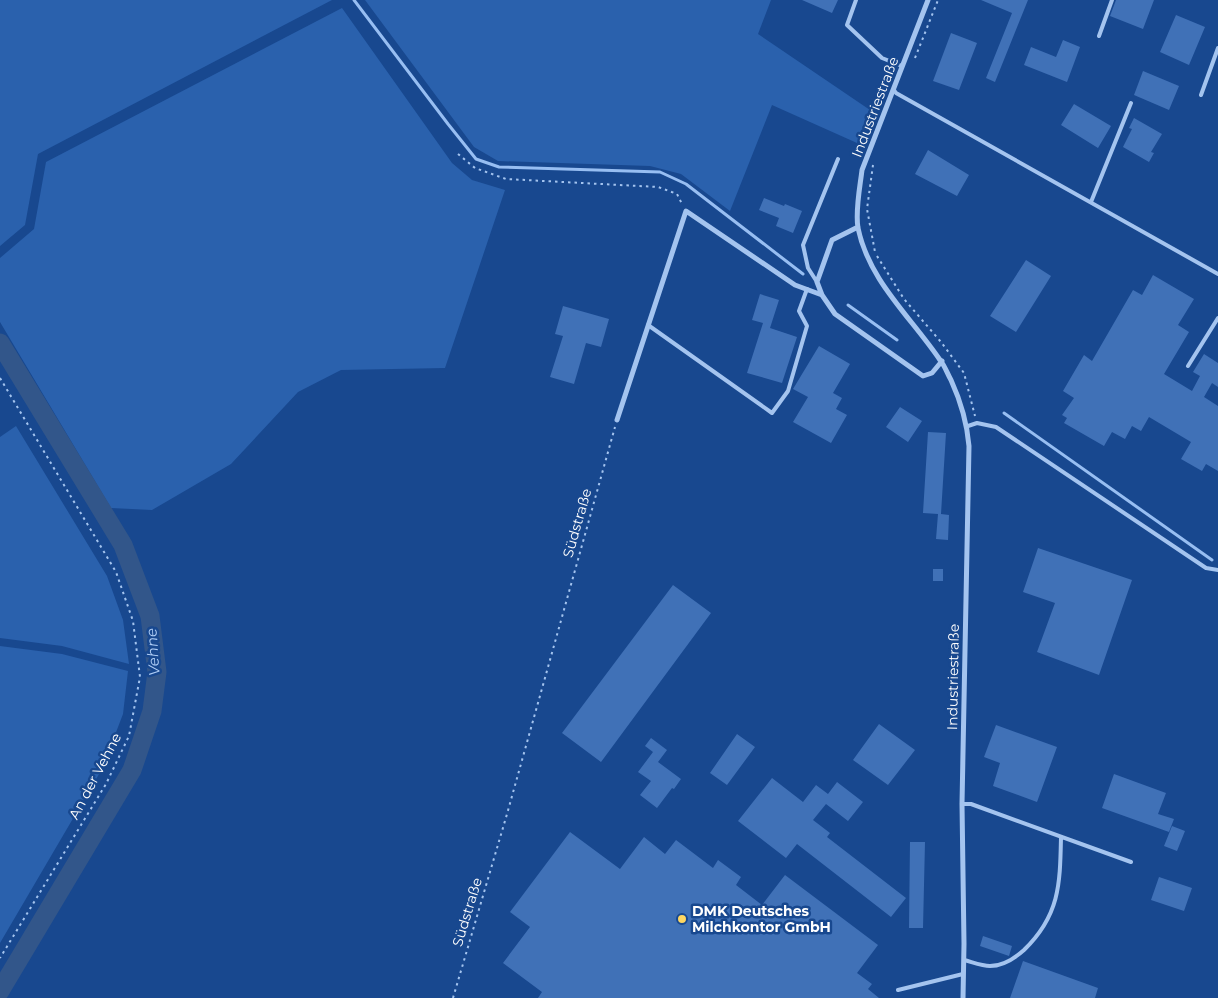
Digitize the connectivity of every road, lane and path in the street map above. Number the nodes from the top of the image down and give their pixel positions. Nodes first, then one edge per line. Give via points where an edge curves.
1 (856, 0) edge
2 (928, 0) edge
3 (938, 0) edge
4 (1112, 0) edge
5 (1099, 36) dead end
6 (1218, 48) edge
7 (914, 61) dead end
8 (902, 66) junction
9 (894, 90) junction
10 (1201, 95) dead end
11 (1132, 103) dead end
12 (458, 154) dead end
13 (838, 159) dead end
14 (873, 164) dead end
15 (1091, 202) junction
16 (686, 211) junction
17 (858, 226) junction
18 (1218, 274) edge
19 (817, 282) junction
20 (807, 289) junction
21 (822, 295) junction
22 (1218, 318) edge
23 (648, 325) junction
24 (942, 361) junction
25 (1188, 366) dead end
26 (0, 378) edge
27 (617, 420) joint
28 (977, 423) junction
29 (968, 426) junction
30 (1218, 570) edge
31 (962, 804) junction
32 (1061, 837) junction
33 (1131, 862) dead end
34 (0, 958) edge
35 (964, 960) junction
36 (963, 974) junction
37 (898, 990) dead end
38 (453, 998) edge
39 (963, 998) edge

1 - 8 lane via 847,25 882,58
2 - 8 street, Industriestraße
3 - 7 path
4 - 5 lane
6 - 10 lane
8 - 9 street, Industriestraße
9 - 15 lane
9 - 17 street, Industriestraße via 862,170
11 - 15 lane
12 - 16 path via 475,168 506,179 658,187 677,194
13 - 19 lane via 803,245 808,268
14 - 28 path via 867,209 875,253 904,298 964,373
15 - 18 lane
16 - 20 street via 795,285
16 - 23 street
17 - 19 street via 832,240
17 - 24 street, Industriestraße via 871,265 883,285
19 - 21 street
20 - 21 street
20 - 23 lane via 798,311 807,326 788,391 772,412
21 - 24 street via 835,314 923,376 932,373
22 - 25 lane
23 - 27 street
24 - 29 street, Industriestraße
26 - 34 path, An der Vehne via 116,572 133,620 140,676 129,736 106,784
27 - 38 path, Südstraße via 508,814
28 - 29 lane
28 - 30 lane via 996,427 1206,568
29 - 31 street, Industriestraße
31 - 32 lane via 971,804
31 - 35 street, Industriestraße
32 - 33 lane
32 - 35 lane via 1056,896 1048,921 1033,941 1004,963 989,966
35 - 36 street, Industriestraße
36 - 37 lane
36 - 39 street, Industriestraße

